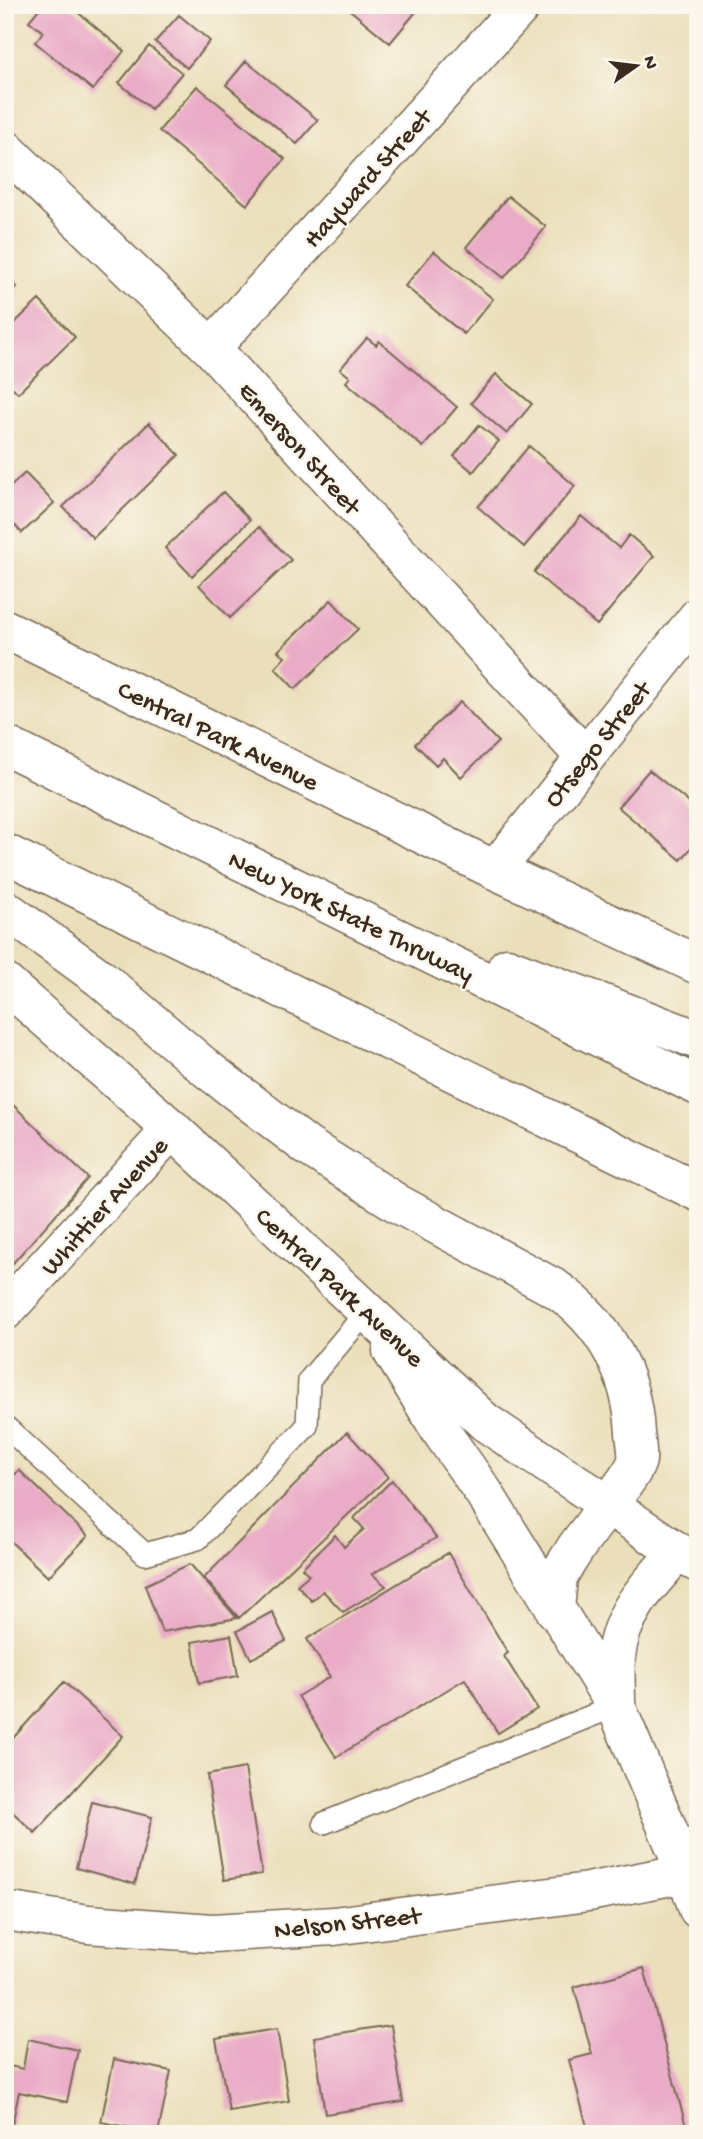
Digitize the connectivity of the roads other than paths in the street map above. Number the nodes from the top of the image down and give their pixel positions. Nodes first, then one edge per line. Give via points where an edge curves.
1 (522, 5) edge
2 (5, 149) edge
3 (211, 348) junction
4 (698, 617) edge
5 (5, 629) edge
6 (5, 745) edge
7 (584, 756) junction
8 (5, 853) edge
9 (495, 870) junction
10 (287, 883) junction
11 (5, 909) edge
12 (698, 965) edge
13 (5, 983) edge
14 (698, 1040) edge
15 (698, 1086) edge
16 (172, 1129) junction
17 (698, 1192) edge
18 (368, 1310) junction
19 (5, 1311) edge
20 (5, 1426) edge
21 (608, 1505) junction
22 (688, 1557) edge
23 (555, 1610) junction
24 (616, 1706) junction
25 (324, 1823) dead end
26 (686, 1872) junction
27 (698, 1909) edge
28 (5, 1911) edge

1 - 3 main road, Hayward Street
2 - 3 main road, Emerson Street
3 - 7 main road, Emerson Street
4 - 7 main road, Otsego Street
5 - 9 main road, Central Park Avenue
6 - 10 main road, New York State Thruway
7 - 9 main road, Otsego Street
8 - 17 main road
9 - 12 main road, Central Park Avenue
10 - 14 main road
10 - 15 main road, New York State Thruway
11 - 21 main road via 100,978 307,1146 400,1205 574,1302 614,1351 631,1395 637,1462
13 - 16 main road, Central Park Avenue
16 - 18 main road, Central Park Avenue
16 - 19 main road, Whittier Avenue
18 - 20 lane via 309,1380 307,1426 198,1539 145,1554
18 - 21 main road, Central Park Avenue via 485,1422
18 - 23 main road
21 - 22 main road, Central Park Avenue
21 - 23 main road via 558,1576
22 - 24 main road via 644,1589 624,1622 616,1655
23 - 24 main road
24 - 25 lane
24 - 26 main road
26 - 27 main road
26 - 28 main road, Nelson Street via 588,1892 334,1926 212,1933 88,1924

